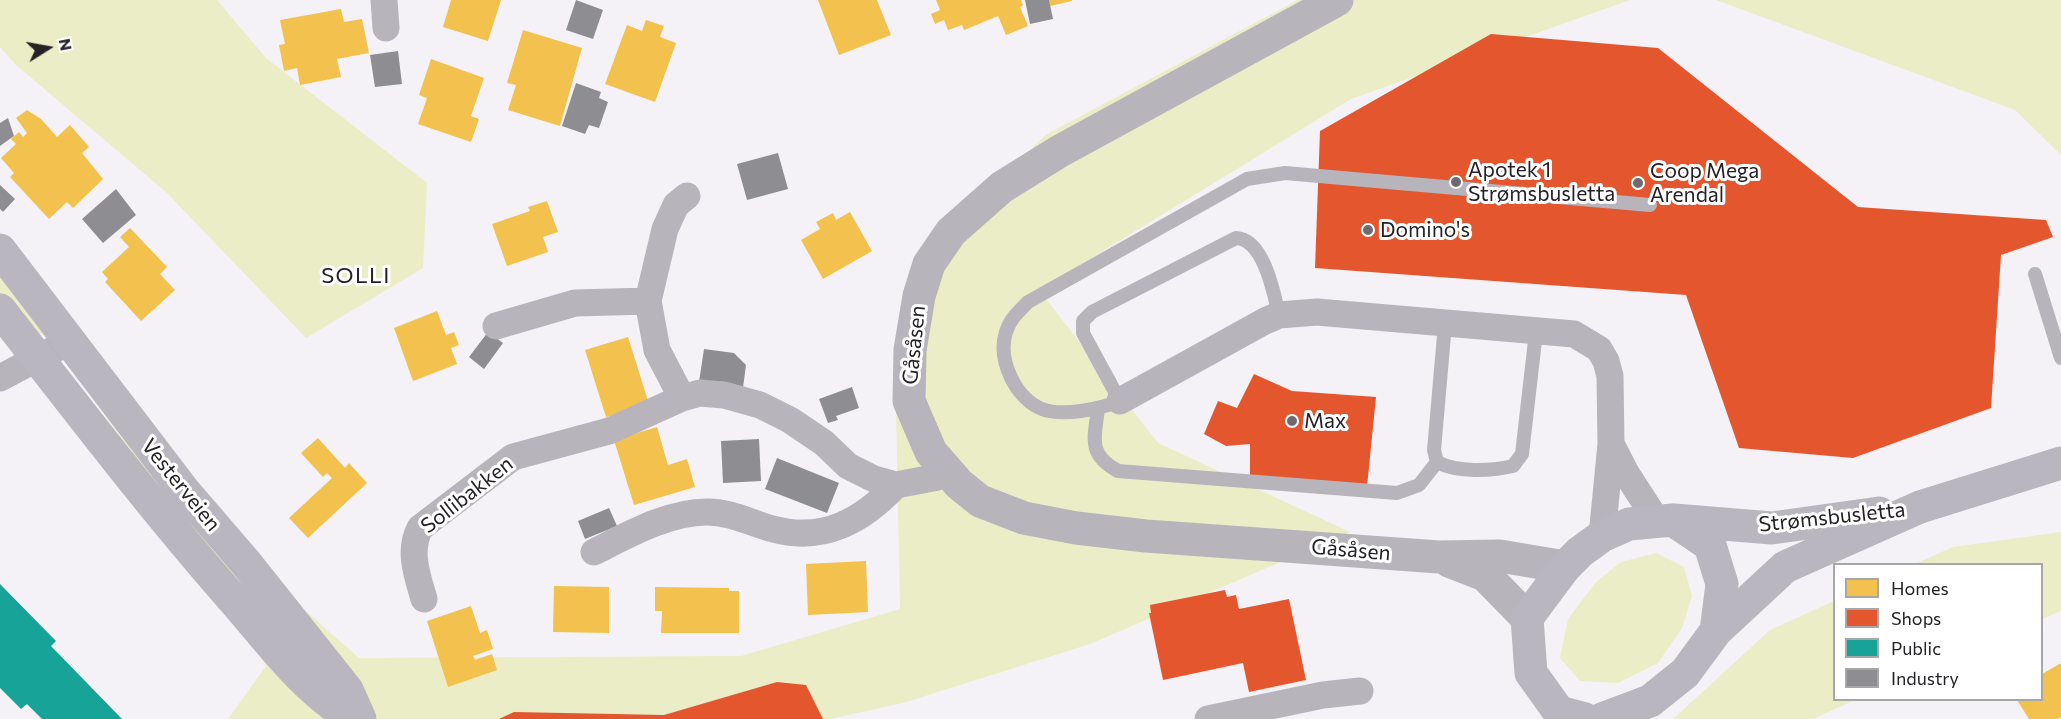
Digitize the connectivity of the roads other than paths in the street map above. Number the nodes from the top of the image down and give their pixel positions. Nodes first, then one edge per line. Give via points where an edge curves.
1 (384, 0) edge
2 (1337, 0) edge
3 (386, 28) dead end
4 (687, 196) dead end
5 (1650, 205) dead end
6 (0, 250) edge
7 (2035, 274) dead end
8 (648, 301) junction
9 (39, 304) junction
10 (1279, 315) junction
11 (3, 319) edge
12 (1445, 324) junction
13 (495, 326) dead end
14 (1536, 332) junction
15 (68, 342) junction
16 (37, 358) junction
17 (2061, 358) edge
18 (0, 378) edge
19 (682, 398) junction
20 (1109, 405) junction
21 (1611, 444) junction
22 (1437, 462) junction
23 (2061, 464) edge
24 (948, 472) junction
25 (896, 484) junction
26 (1920, 507) junction
27 (1665, 521) junction
28 (1602, 536) junction
29 (594, 552) dead end
30 (1439, 557) junction
31 (1565, 567) junction
32 (424, 599) dead end
33 (1527, 618) junction
34 (1716, 631) junction
35 (1531, 674) junction
36 (1360, 691) dead end
37 (1641, 710) edge
38 (354, 719) edge
39 (360, 719) edge
40 (1208, 719) edge
41 (1537, 719) edge
42 (1585, 719) edge
43 (1602, 719) edge

1 - 3 street
2 - 24 street, Gåsåsen via 1060,151 1002,187 951,232 929,264 919,296 910,350 909,401 932,452
4 - 8 street via 676,205 665,229
5 - 20 lane via 1285,173 1247,180 1028,302 1014,316 1006,333 1004,352 1023,399 1044,410
6 - 9 main road, Vesterveien
7 - 17 lane
8 - 13 street via 575,303
8 - 19 street via 657,350
9 - 11 street
9 - 15 main road, Vesterveien
10 - 12 street via 1317,312
10 - 20 street
10 - 20 lane via 1272,281 1253,246 1244,238 1227,241 1092,312 1083,321 1083,333
11 - 16 main road, Vesterveien
12 - 14 street
12 - 22 lane via 1434,450
14 - 21 street via 1574,334 1599,349 1610,376
14 - 22 lane via 1522,454 1513,466 1497,470 1446,467
15 - 16 street
15 - 39 main road, Vesterveien via 347,690
16 - 18 street
16 - 38 main road, Vesterveien via 177,536 291,666 330,705
19 - 25 street, Sollibakken via 700,393 760,405 824,443 848,466 874,479
19 - 32 street, Sollibakken via 609,431 513,457 420,528 413,540 414,566
20 - 22 lane via 1094,440 1097,456 1118,471 1397,493 1419,485
21 - 27 street via 1626,473
21 - 28 street
23 - 26 main road, Strømsbusletta
24 - 25 street, Sollibakken
24 - 30 street, Gåsåsen via 980,501 999,510 1076,528
25 - 29 street via 852,523 821,531 789,532 727,513 704,512 634,532
26 - 27 main road, Strømsbusletta via 1772,528
26 - 34 main road, Strømsbusletta via 1785,567
27 - 28 main road, Strømsbusletta via 1629,524
27 - 34 main road via 1710,545 1722,584
28 - 31 main road, Strømsbusletta
30 - 31 street, Gåsåsen via 1500,556
30 - 33 street, Gåsåsen via 1485,575
31 - 33 main road, Strømsbusletta
33 - 35 main road
34 - 37 main road, Strømsbusletta via 1685,672
35 - 41 main road
35 - 42 main road via 1560,712
36 - 40 street
37 - 43 main road, Strømsbusletta

